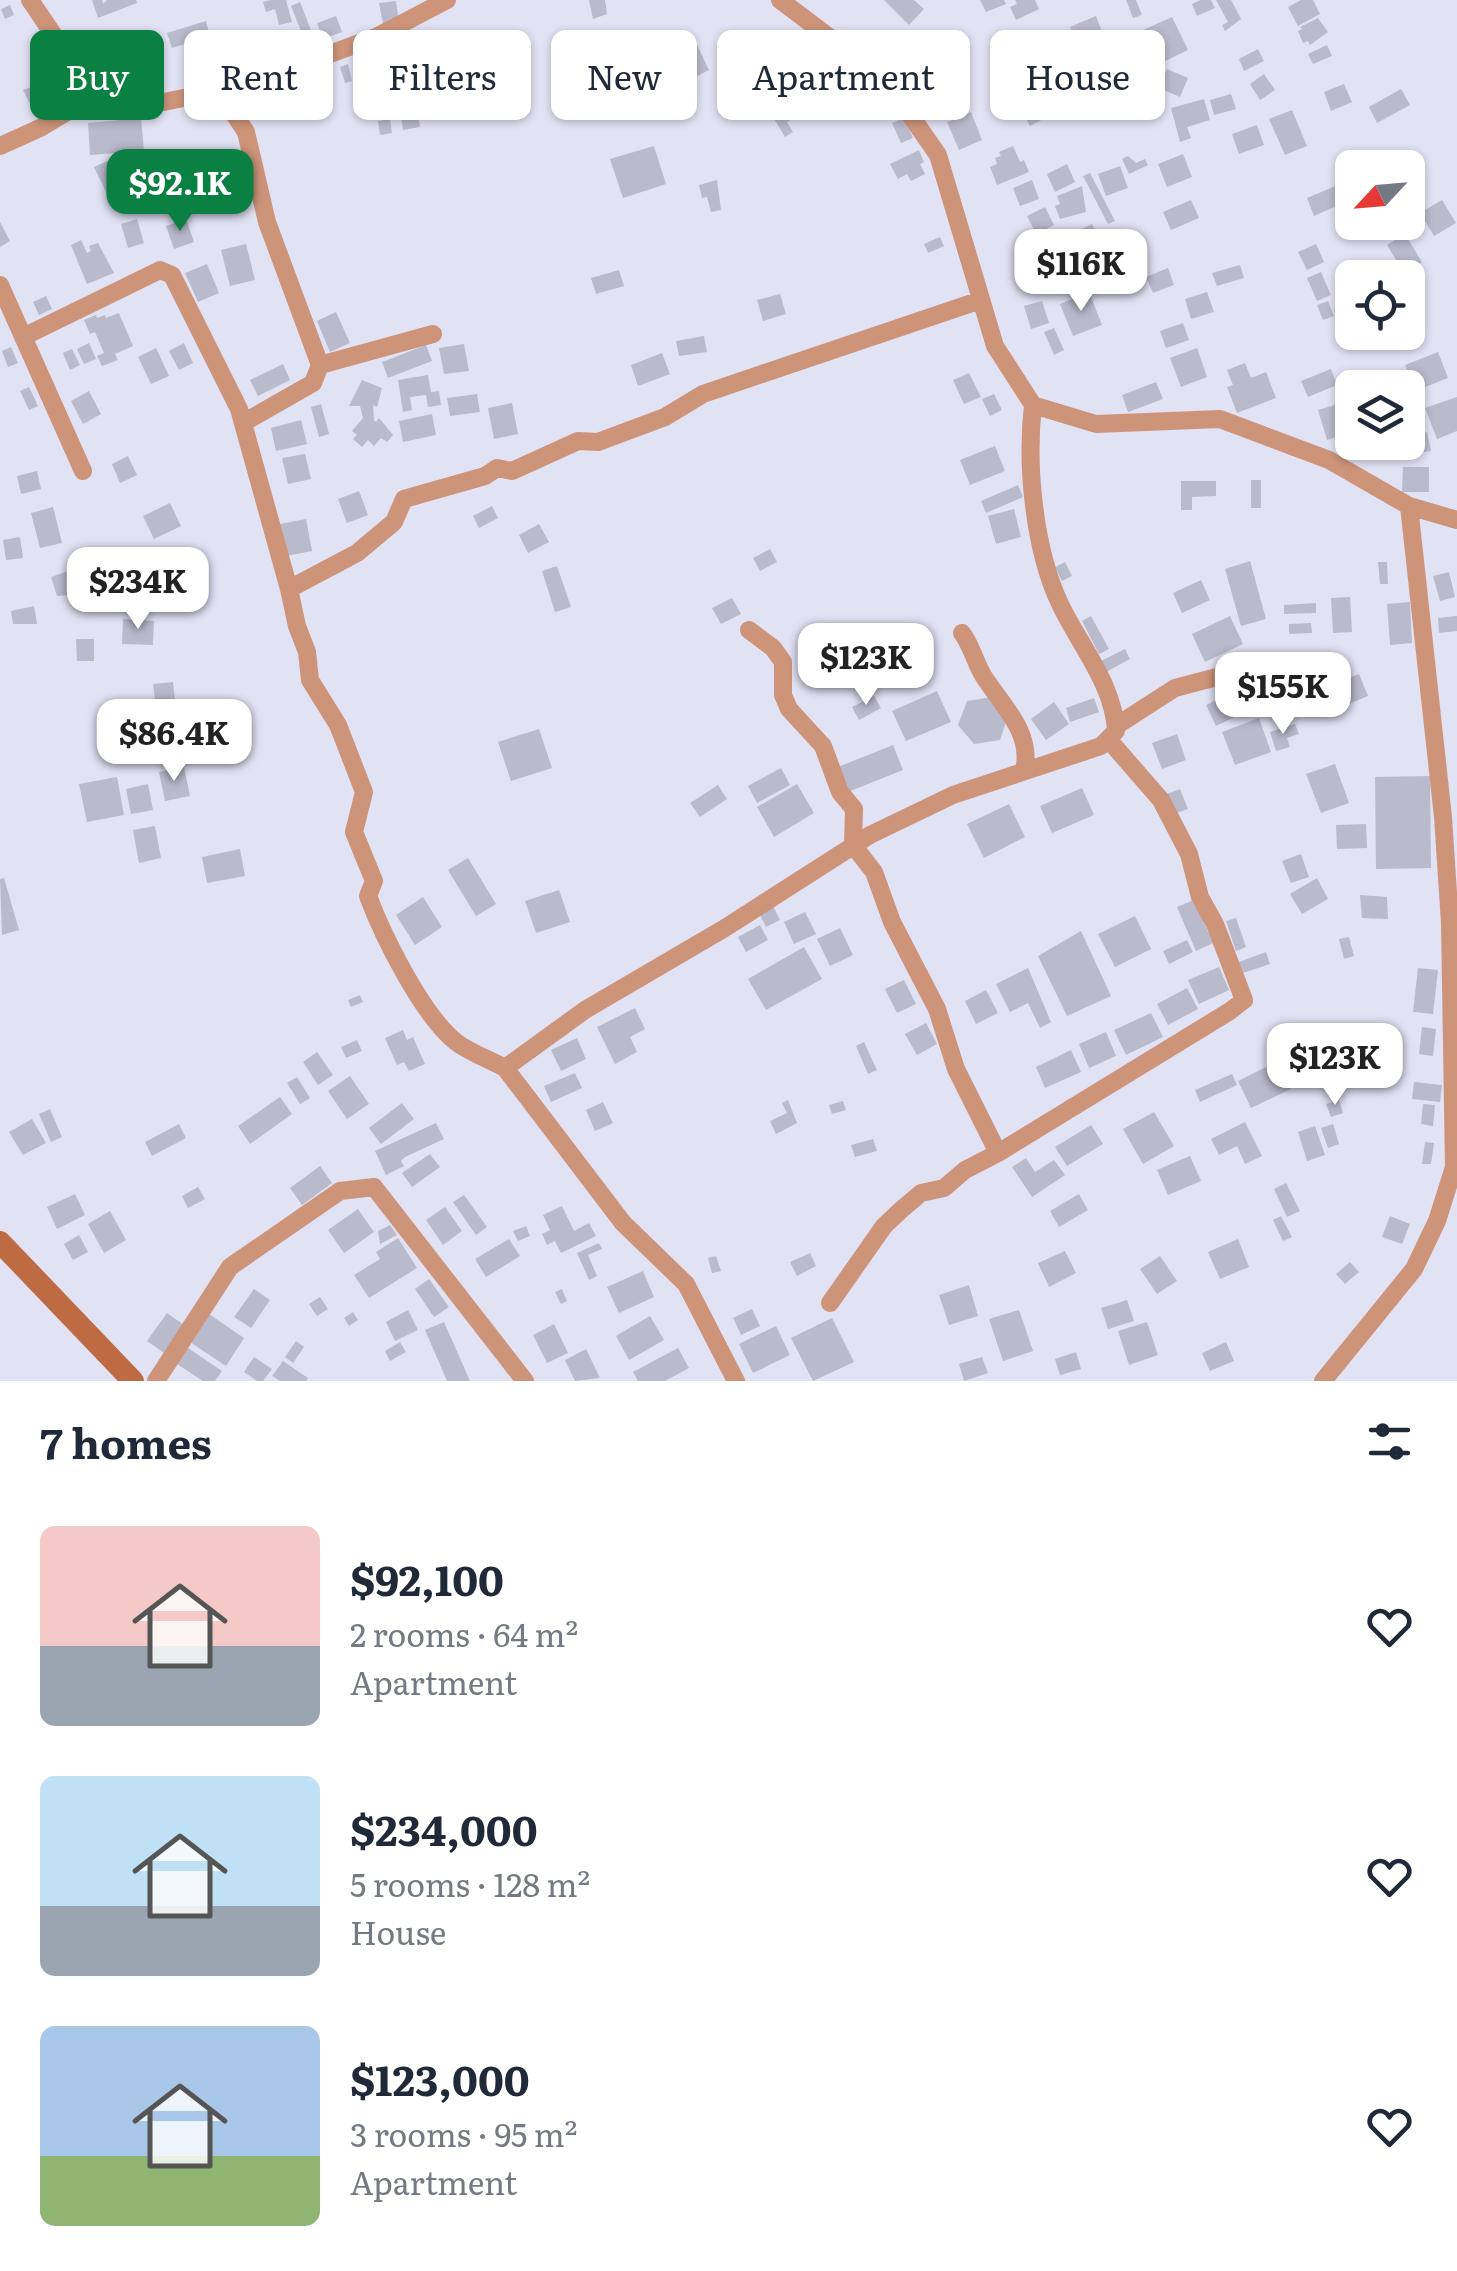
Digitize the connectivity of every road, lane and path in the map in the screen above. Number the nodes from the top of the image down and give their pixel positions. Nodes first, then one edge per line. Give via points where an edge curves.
1 (30, 0) edge
2 (448, 0) edge
3 (780, 0) edge
4 (50, 30) edge
5 (333, 53) edge
6 (53, 120) edge
7 (238, 120) edge
8 (0, 146) edge
9 (0, 285) edge
10 (982, 300) junction
11 (433, 334) dead end
12 (23, 337) junction
13 (320, 365) junction
14 (1034, 405) junction
15 (243, 423) junction
16 (82, 471) dead end
17 (1409, 506) junction
18 (1457, 520) edge
19 (289, 589) junction
20 (749, 630) dead end
21 (962, 633) dead end
22 (1251, 668) dead end
23 (1112, 733) junction
24 (1024, 770) junction
25 (853, 846) junction
26 (1453, 922) edge
27 (505, 1068) junction
28 (998, 1152) junction
29 (0, 1242) edge
30 (830, 1304) dead end
31 (132, 1381) edge
32 (156, 1381) edge
33 (525, 1381) edge
34 (736, 1381) edge
35 (1323, 1381) edge

1 - 4 street
2 - 5 street
3 - 10 street via 886,80 938,155
6 - 8 street
7 - 13 street
9 - 12 street
10 - 14 street via 995,346
10 - 19 street via 702,394 665,417 598,442 578,441 512,471 497,468 404,499 394,522 356,553
11 - 13 street
12 - 15 street via 160,270 172,275
12 - 16 street
13 - 15 street via 313,383
14 - 17 street via 1096,424 1220,419 1328,460
14 - 23 street via 1030,458 1042,555 1115,710
15 - 19 street
17 - 18 street
17 - 26 street
19 - 27 street via 310,680 338,726 364,792 354,832 374,881 368,896 381,930 424,1003 456,1041
20 - 25 street via 783,662 789,709 822,746 854,809
21 - 24 street via 1029,750
22 - 23 street via 1174,688
23 - 24 street via 1101,746
23 - 28 street via 1161,800 1189,854 1244,1000
24 - 25 street via 953,795
25 - 27 street via 585,1010
25 - 28 street via 874,872
26 - 35 street via 1454,1168 1414,1269
27 - 34 street via 623,1223 686,1284
28 - 30 street via 900,1210
29 - 31 main road
32 - 33 street via 230,1267 340,1191 374,1187

